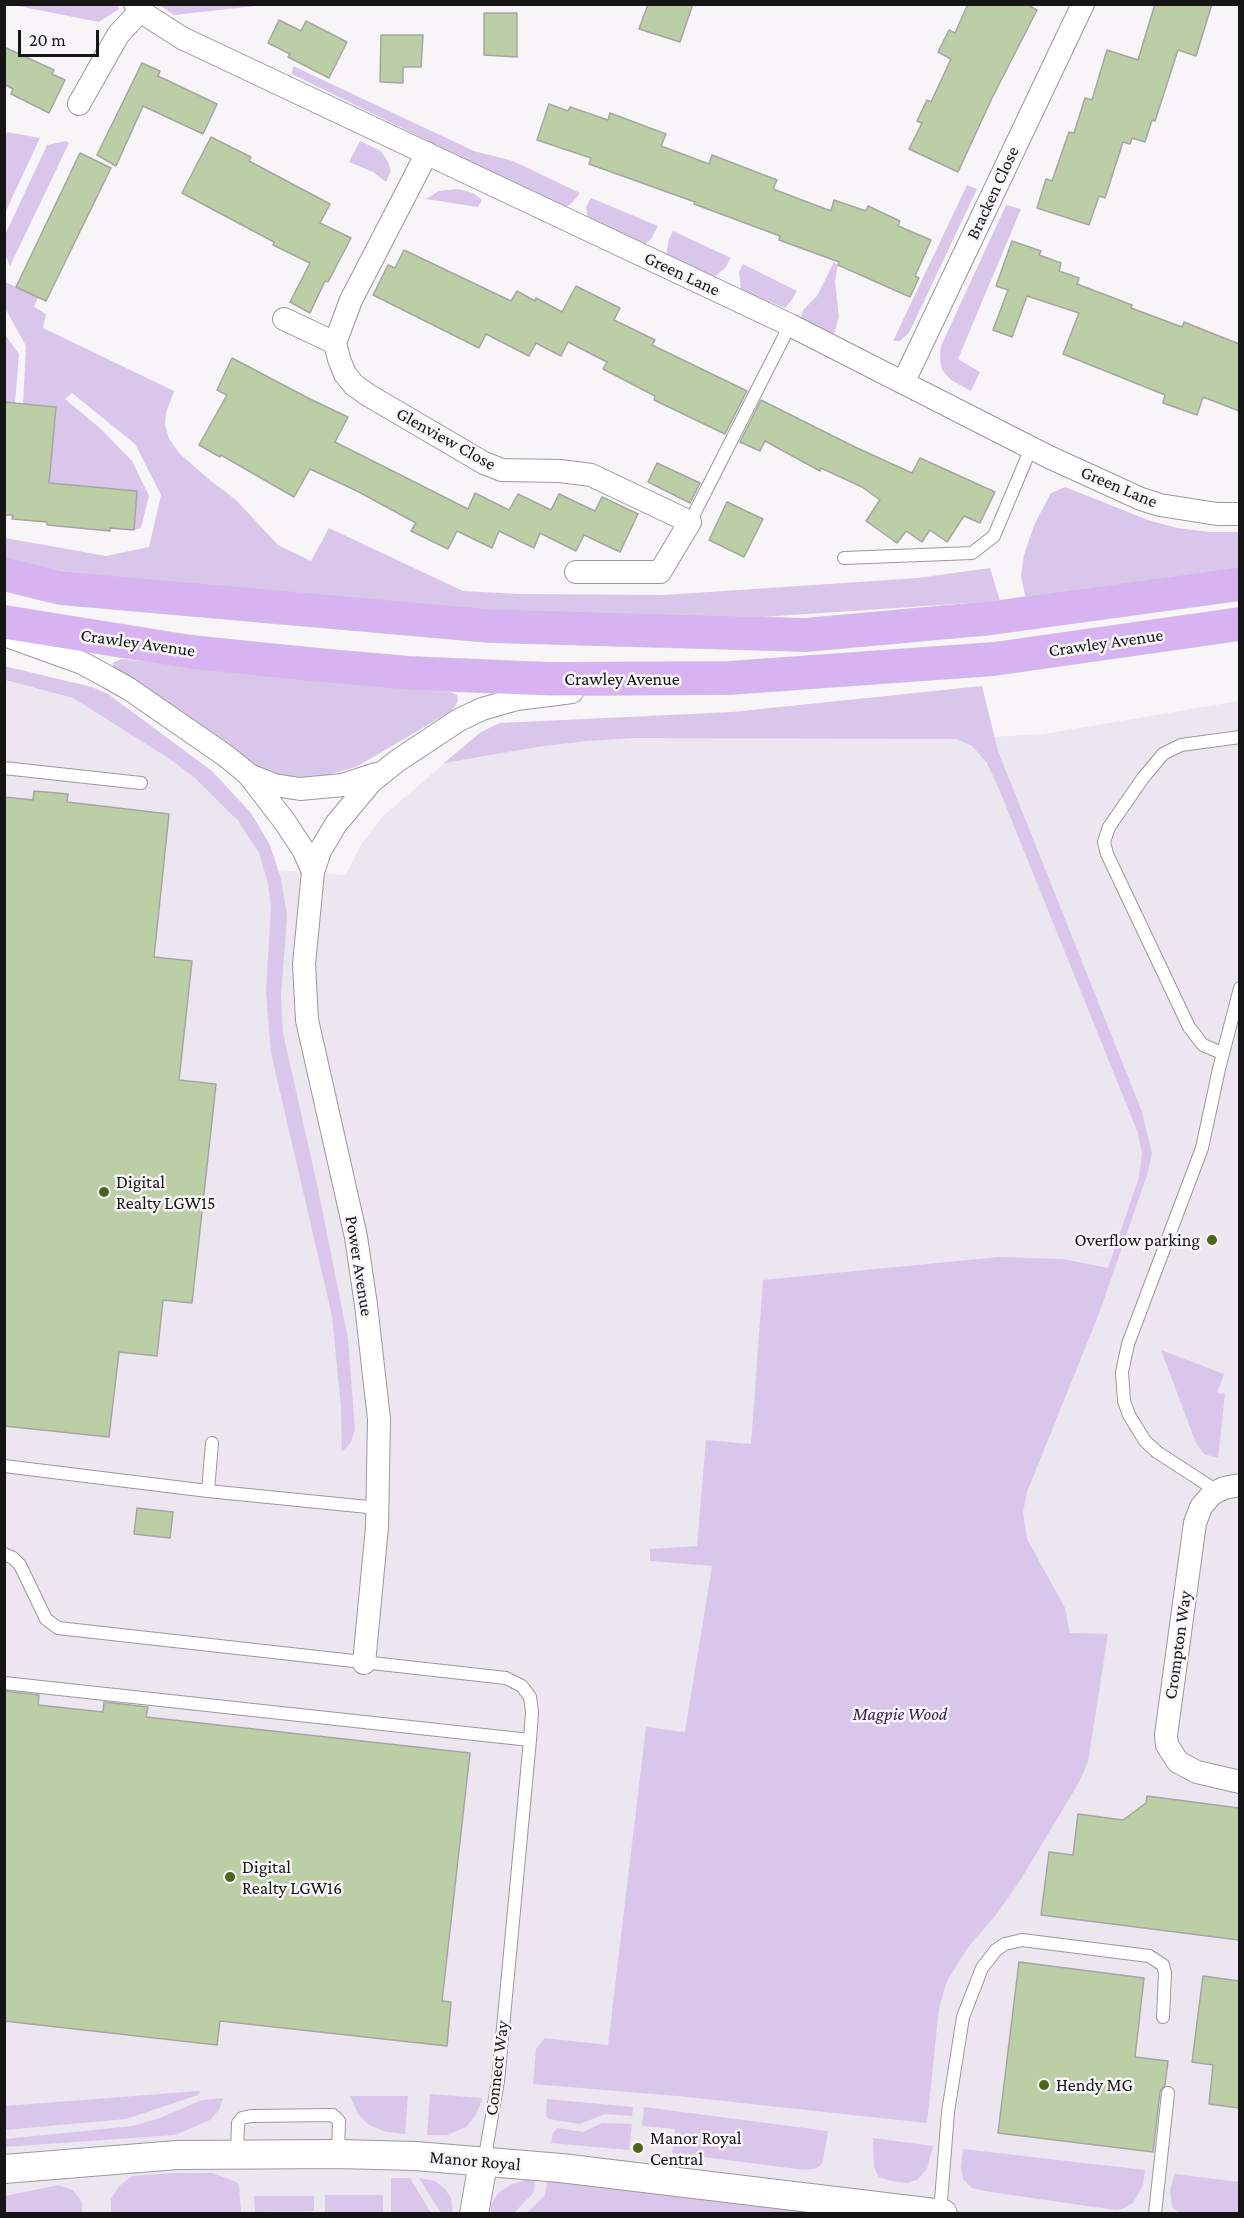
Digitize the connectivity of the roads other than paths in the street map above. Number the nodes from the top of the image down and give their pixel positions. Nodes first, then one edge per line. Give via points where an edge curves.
1 (1083, 4) edge
2 (137, 8) edge
3 (79, 104) dead end
4 (427, 153) junction
5 (284, 319) dead end
6 (790, 325) junction
7 (335, 343) junction
8 (904, 381) junction
9 (1031, 448) junction
10 (1239, 514) edge
11 (690, 522) junction
12 (844, 558) dead end
13 (576, 572) dead end
14 (4, 574) edge
15 (1239, 584) edge
16 (4, 622) edge
17 (1239, 624) edge
18 (4, 635) edge
19 (729, 678) junction
20 (1239, 737) edge
21 (4, 768) edge
22 (383, 771) junction
23 (248, 774) junction
24 (141, 783) dead end
25 (313, 872) junction
26 (1239, 988) edge
27 (1222, 1053) junction
28 (212, 1443) dead end
29 (4, 1466) edge
30 (1239, 1485) edge
31 (208, 1491) junction
32 (1217, 1491) junction
33 (378, 1508) junction
34 (4, 1554) edge
35 (364, 1663) junction
36 (4, 1683) edge
37 (530, 1740) junction
38 (1239, 1782) edge
39 (1163, 2017) dead end
40 (1168, 2093) dead end
41 (237, 2154) junction
42 (338, 2154) junction
43 (483, 2163) junction
44 (4, 2169) edge
45 (871, 2209) edge
46 (942, 2213) edge
47 (474, 2214) edge
48 (1155, 2214) edge

1 - 8 street, Bracken Close
2 - 3 street
2 - 4 street, Green Lane via 182,38
4 - 6 street, Green Lane
4 - 7 street via 351,300
5 - 7 street
6 - 8 street, Green Lane
6 - 11 lane
7 - 11 street, Glenview Close via 345,374 354,385 484,463 502,470 591,475
8 - 9 street, Green Lane
9 - 10 street, Green Lane via 1141,499 1185,510
9 - 12 lane via 994,536 972,553
11 - 13 street via 660,572
14 - 15 main road via 61,588 490,626 806,635 992,618
16 - 19 main road, Crawley Avenue via 191,652 409,673 550,679
17 - 19 main road, Crawley Avenue via 994,659
18 - 23 street via 82,663 122,685
19 - 22 street via 505,701 459,720
20 - 27 lane via 1180,745 1163,754 1109,827 1104,842 1190,1027 1203,1045
21 - 24 lane
22 - 23 street via 355,782 314,789 274,785
22 - 25 street via 336,824
23 - 25 street via 304,850
25 - 33 street, Power Avenue via 304,964 306,1020 347,1195 364,1288 378,1419
26 - 27 lane
27 - 32 lane via 1202,1148 1128,1344 1122,1372 1124,1401 1145,1441
28 - 31 lane
29 - 31 lane
30 - 32 street
31 - 33 lane
32 - 38 street, Crompton Way via 1204,1502 1196,1523 1166,1735 1167,1745 1178,1762 1197,1772
33 - 35 street, Power Avenue
34 - 35 lane, Connect Way via 20,1565 46,1619 58,1628
35 - 37 lane, Connect Way via 500,1677 518,1683 530,1697
36 - 37 lane
37 - 43 lane, Connect Way via 497,2091
39 - 46 lane via 1166,1973 1163,1965 1149,1956 1022,1940 996,1950 982,1968 963,2017 948,2112
40 - 48 lane
41 - 42 street, Manor Royal
41 - 42 lane via 238,2123 242,2118 333,2115 339,2121
41 - 44 street, Manor Royal
42 - 43 street, Manor Royal
43 - 45 street, Manor Royal via 561,2168
43 - 47 street
45 - 46 street, Manor Royal

